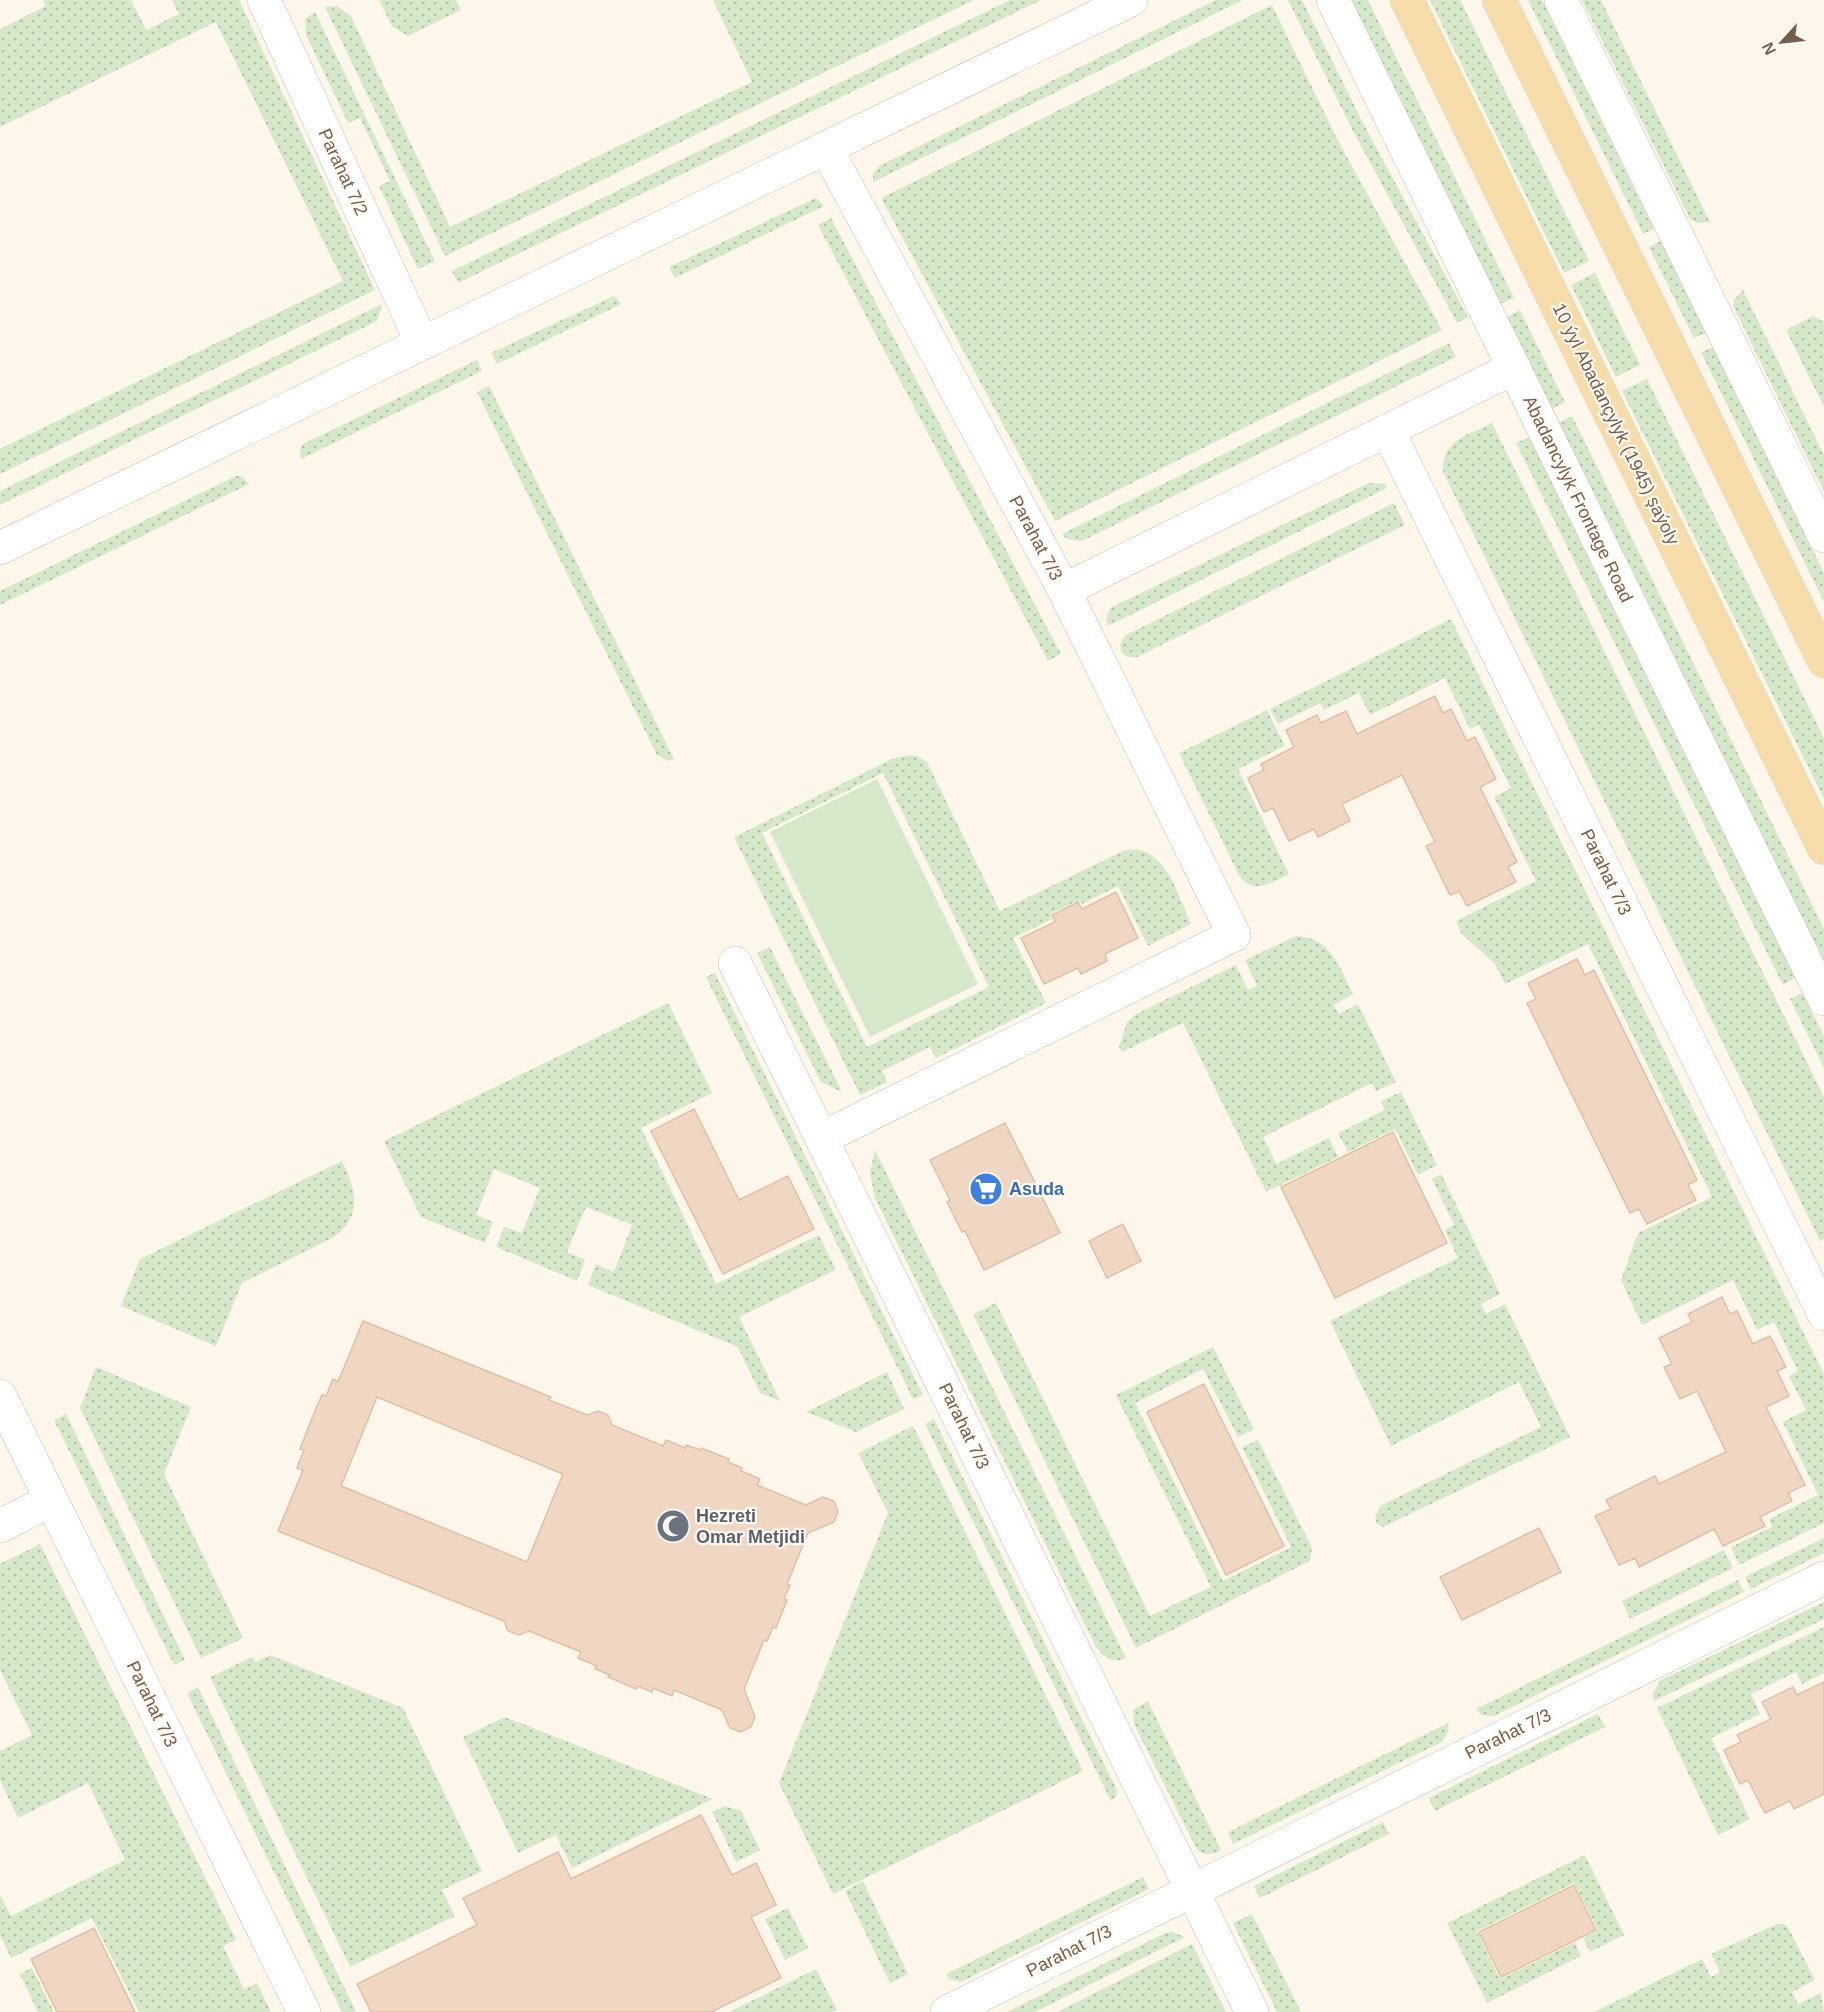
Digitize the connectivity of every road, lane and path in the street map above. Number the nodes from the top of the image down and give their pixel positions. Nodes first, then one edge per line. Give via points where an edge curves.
1 (264, 0) edge
2 (1131, 0) edge
3 (1333, 0) edge
4 (1407, 0) edge
5 (1499, 0) edge
6 (1561, 0) edge
7 (826, 148) junction
8 (422, 343) junction
9 (1514, 368) junction
10 (1388, 431) junction
11 (1824, 536) edge
12 (0, 548) edge
13 (1064, 590) junction
14 (1824, 661) edge
15 (1824, 848) edge
16 (735, 963) dead end
17 (1824, 999) edge
18 (822, 1138) junction
19 (1824, 1314) edge
20 (0, 1396) edge
21 (51, 1500) junction
22 (0, 1526) edge
23 (1824, 1578) edge
24 (1192, 1889) junction
25 (304, 2012) edge
26 (947, 2012) edge
27 (1252, 2012) edge

1 - 8 street, Parahat 7/2
2 - 7 street
3 - 9 street, Abadancylyk Frontage Road
4 - 15 main road, 10 ýyl Abadançylyk (1945) şaýoly
5 - 14 main road
6 - 11 street
7 - 8 street
7 - 13 street, Parahat 7/3
8 - 12 street
9 - 10 street
9 - 17 street, Abadancylyk Frontage Road
10 - 13 street
10 - 19 street, Parahat 7/3
13 - 18 street, Parahat 7/3 via 1234,935
16 - 18 street, Parahat 7/3
18 - 24 street, Parahat 7/3
20 - 21 street, Parahat 7/3
21 - 22 street
21 - 25 street, Parahat 7/3
23 - 24 street, Parahat 7/3
24 - 26 street, Parahat 7/3
24 - 27 street, Parahat 7/3

